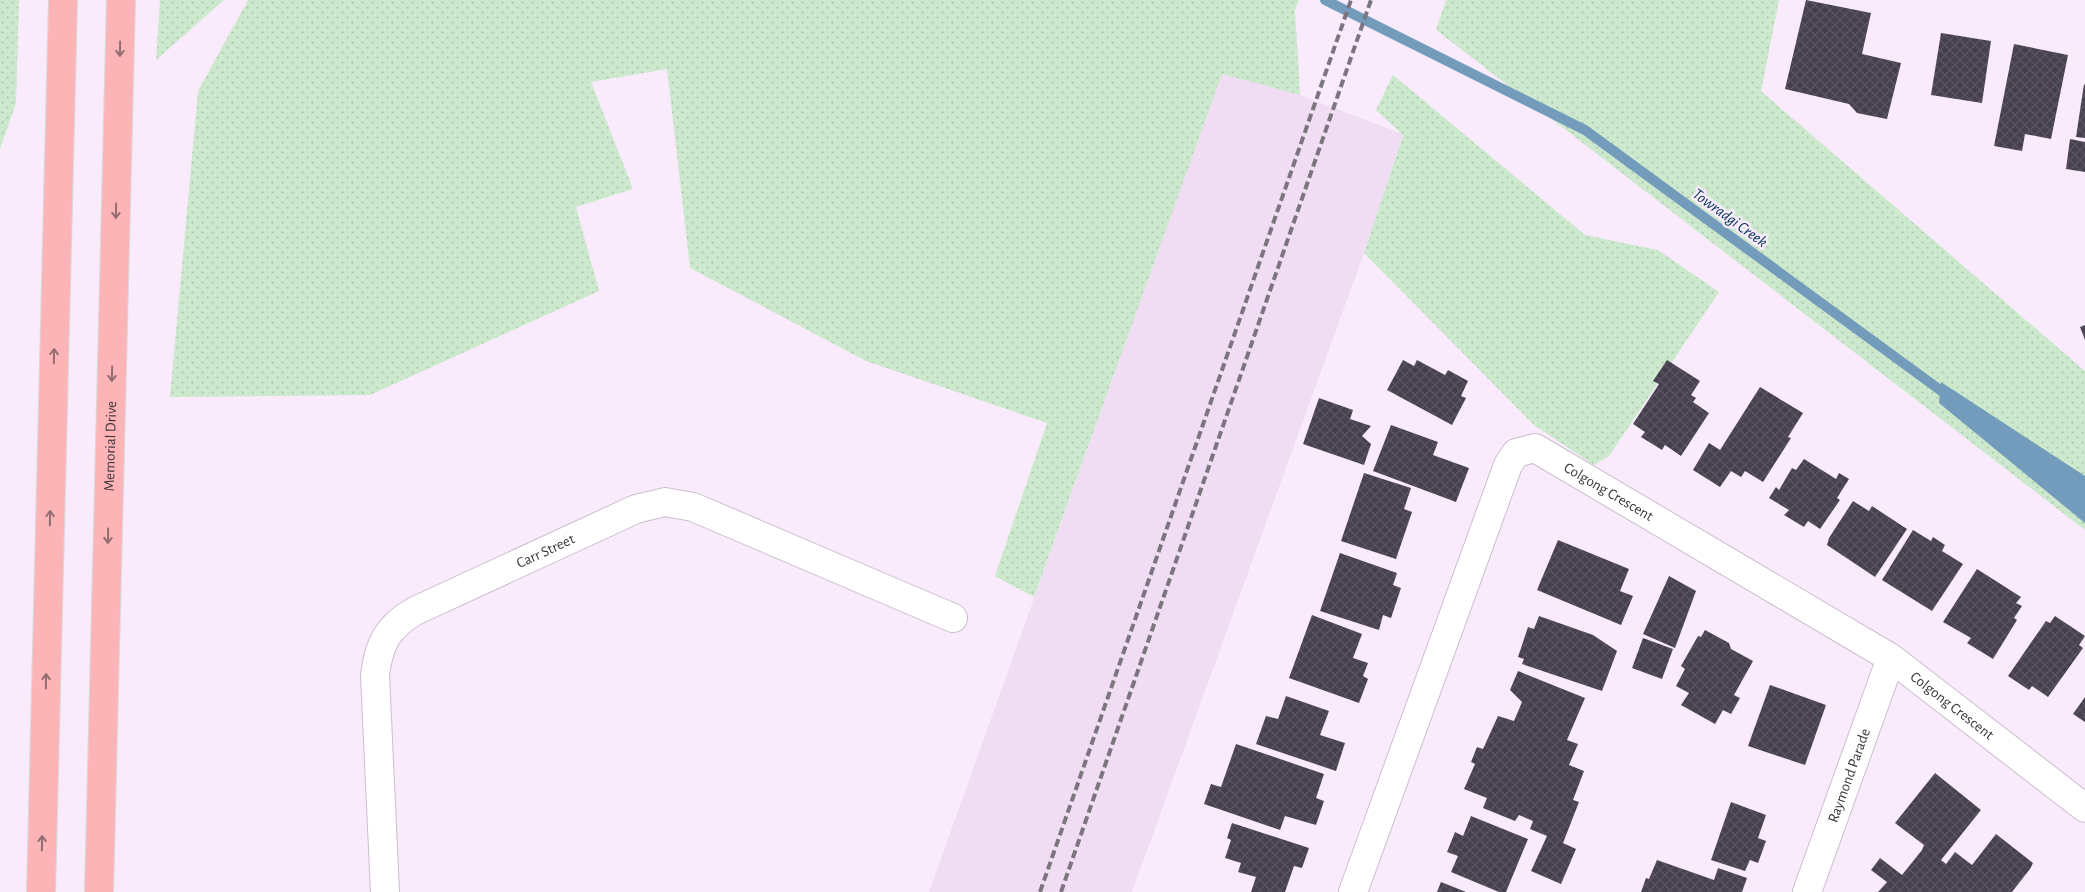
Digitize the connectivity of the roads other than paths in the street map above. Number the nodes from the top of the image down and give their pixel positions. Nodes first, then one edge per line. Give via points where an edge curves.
1 (62, 0) edge
2 (121, 0) edge
3 (953, 618) dead end
4 (1891, 658) junction
5 (2085, 808) edge
6 (41, 892) edge
7 (99, 892) edge
8 (385, 892) edge
9 (1353, 892) edge
10 (1807, 892) edge

6 -> 1 main road
2 -> 7 main road, Memorial Drive
3 - 8 street, Carr Street via 693,507 665,502 636,509 416,611 388,632 381,645 375,675
4 - 5 street, Colgong Crescent
4 - 9 street, Colgong Crescent via 1535,448 1516,453 1508,466
4 - 10 street, Raymond Parade

